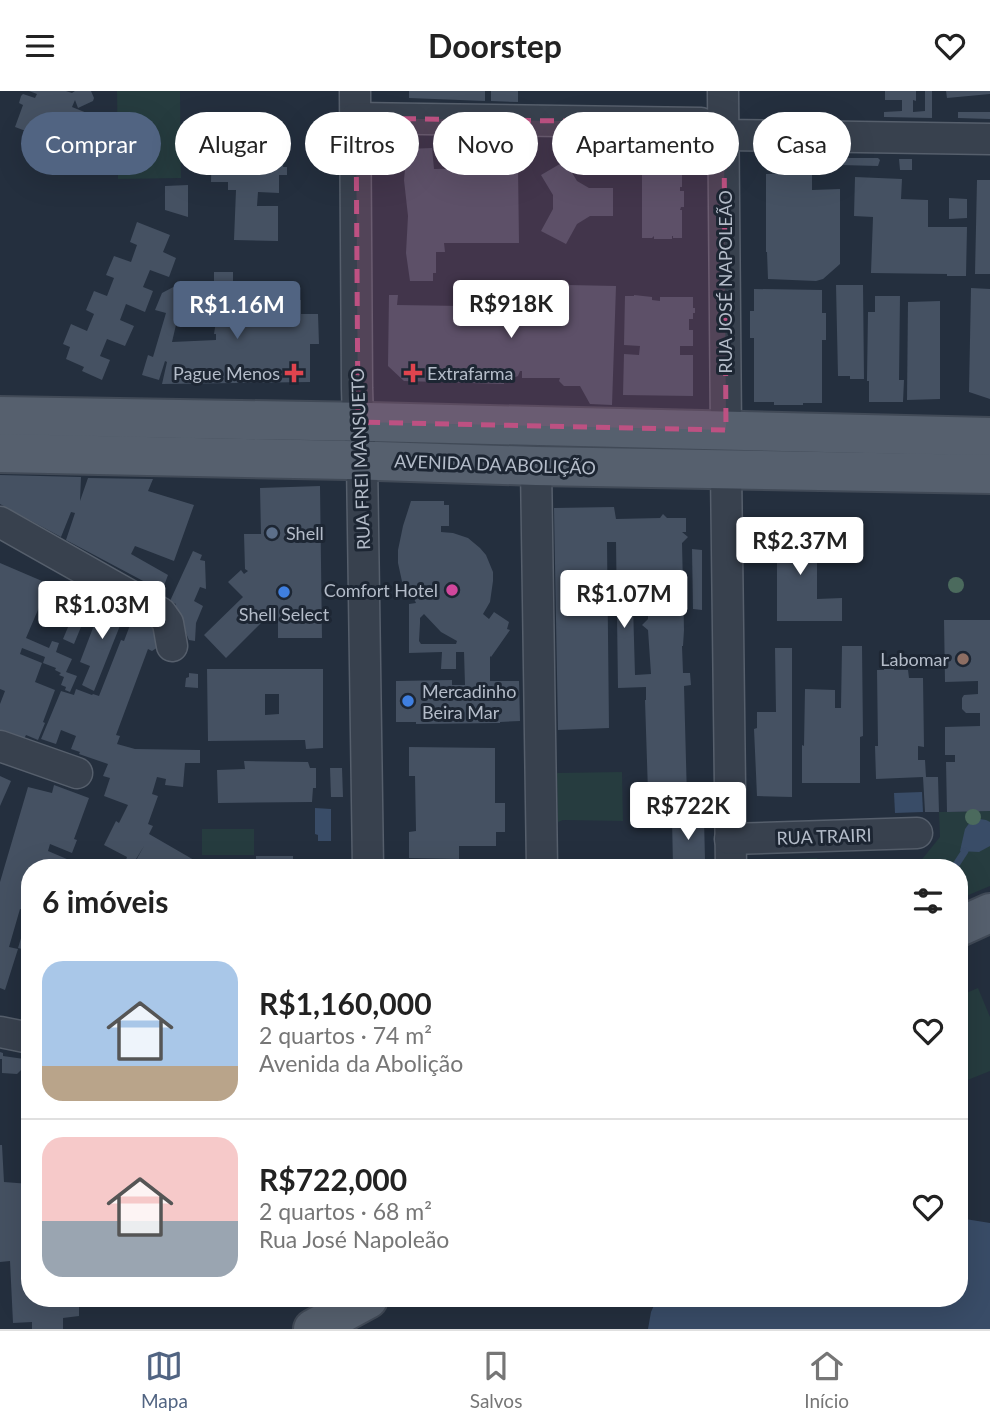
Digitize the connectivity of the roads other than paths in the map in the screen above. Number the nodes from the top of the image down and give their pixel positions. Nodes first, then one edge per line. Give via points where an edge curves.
1 (723, 91) edge
2 (356, 104) edge
3 (723, 112) edge
4 (552, 115) edge
5 (739, 135) edge
6 (990, 139) edge
7 (724, 175) edge
8 (0, 416) edge
9 (358, 422) junction
10 (726, 430) junction
11 (990, 437) edge
12 (0, 453) edge
13 (362, 460) junction
14 (536, 466) junction
15 (726, 469) junction
16 (990, 474) edge
17 (0, 522) edge
18 (172, 646) dead end
19 (0, 746) edge
20 (77, 773) dead end
21 (917, 833) dead end
22 (730, 839) junction
23 (368, 859) edge
24 (542, 859) edge
25 (731, 859) edge
26 (990, 913) edge
27 (968, 923) edge
28 (0, 1032) edge
29 (21, 1036) edge
30 (353, 1307) edge
31 (313, 1329) edge

1 - 3 street, RUA JOSÉ NAPOLEÃO
2 - 4 street
2 - 9 street, RUA FREI MANSUETO
5 - 6 street
7 - 10 street, RUA JOSÉ NAPOLEÃO
8 - 9 main road
9 - 10 main road
9 - 13 street, RUA FREI MANSUETO
10 - 11 main road
12 - 13 main road, AVENIDA DA ABOLIÇÃO
13 - 14 main road, AVENIDA DA ABOLIÇÃO
13 - 23 street, RUA FREI MANSUETO
14 - 15 main road, AVENIDA DA ABOLIÇÃO
14 - 24 street
15 - 16 main road, AVENIDA DA ABOLIÇÃO
15 - 22 street
17 - 18 street via 161,613
19 - 20 street
21 - 22 street, RUA TRAIRI
22 - 25 street
26 - 27 main road
28 - 29 street
30 - 31 main road

